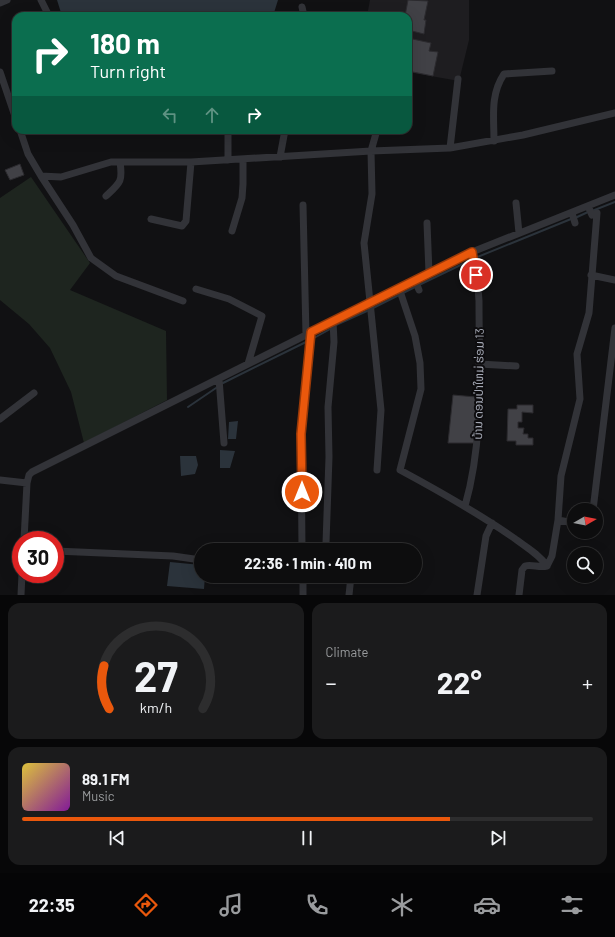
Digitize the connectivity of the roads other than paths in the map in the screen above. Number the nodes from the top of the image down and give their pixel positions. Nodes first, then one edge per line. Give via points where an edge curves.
1 (7, 0) edge
2 (41, 0) edge
3 (0, 3) edge
4 (302, 7) dead end
5 (47, 12) edge
6 (303, 12) edge
7 (552, 71) dead end
8 (0, 75) edge
9 (458, 79) dead end
10 (12, 103) edge
11 (615, 113) edge
12 (21, 134) edge
13 (228, 134) edge
14 (284, 134) edge
15 (376, 134) edge
16 (494, 141) junction
17 (450, 148) junction
18 (371, 151) junction
19 (280, 157) junction
20 (243, 159) junction
21 (228, 160) junction
22 (120, 162) junction
23 (191, 162) junction
24 (41, 176) junction
25 (615, 195) edge
26 (106, 196) dead end
27 (516, 204) dead end
28 (302, 205) dead end
29 (591, 211) junction
30 (151, 219) dead end
31 (427, 222) dead end
32 (232, 230) dead end
33 (519, 233) junction
34 (473, 256) junction
35 (430, 273) junction
36 (591, 275) junction
37 (615, 280) edge
38 (196, 289) dead end
39 (400, 292) junction
40 (183, 301) dead end
41 (370, 302) junction
42 (333, 326) junction
43 (615, 328) edge
44 (308, 334) junction
45 (248, 364) junction
46 (479, 364) junction
47 (516, 366) dead end
48 (219, 378) junction
49 (34, 393) dead end
50 (0, 419) edge
51 (224, 443) dead end
52 (377, 470) dead end
53 (0, 480) edge
54 (27, 483) junction
55 (594, 503) edge
56 (465, 506) junction
57 (558, 520) junction
58 (567, 522) edge
59 (492, 523) junction
60 (24, 531) edge
61 (302, 543) edge
62 (326, 543) edge
63 (64, 551) edge
64 (194, 559) edge
65 (547, 566) junction
66 (22, 583) edge
67 (303, 583) edge
68 (349, 583) edge
69 (22, 595) edge
70 (303, 595) edge
71 (348, 595) edge
72 (476, 595) edge
73 (519, 595) edge

1 - 3 street
2 - 5 street
4 - 6 street
7 - 16 street via 504,74 493,100
8 - 10 street
9 - 17 street
11 - 16 street
12 - 24 street via 28,154
13 - 21 street
14 - 19 street
15 - 18 street
16 - 17 street
17 - 18 street
18 - 19 street
18 - 41 street via 372,194 364,243
19 - 20 street
20 - 21 street
20 - 32 street via 242,198
21 - 23 street
22 - 23 street
22 - 24 street via 111,162 61,177
22 - 26 street via 121,179
23 - 30 street via 184,225
24 - 40 street via 91,258 116,276
25 - 29 street
27 - 33 street
28 - 44 street
29 - 33 street
29 - 36 street
31 - 35 street
33 - 34 street
34 - 35 street
34 - 46 street, ບ້ານ ດອນປ່າໃຫມ່ ຮ່ອມ 13 via 478,287
35 - 39 street via 417,285
36 - 37 street
36 - 57 street via 589,313 577,354 580,399 561,476
38 - 45 street via 229,299 262,316
39 - 41 street
39 - 56 street via 415,336 421,389 400,470
41 - 42 street
41 - 52 street via 381,410
42 - 44 street
42 - 62 street via 328,407
43 - 55 street
44 - 45 street
44 - 61 street via 301,434
45 - 48 street
46 - 47 street
46 - 56 street, ບ້ານ ດອນປ່າໃຫມ່ ຮ່ອມ 13 via 477,446
48 - 51 street
48 - 54 street via 32,472
49 - 50 street
53 - 54 street
54 - 60 street
56 - 59 street
57 - 58 street
57 - 65 street via 552,556
59 - 65 street via 541,557
59 - 72 street via 486,536
63 - 64 street
65 - 73 street via 525,566 522,570
66 - 69 street
67 - 70 street
68 - 71 street

